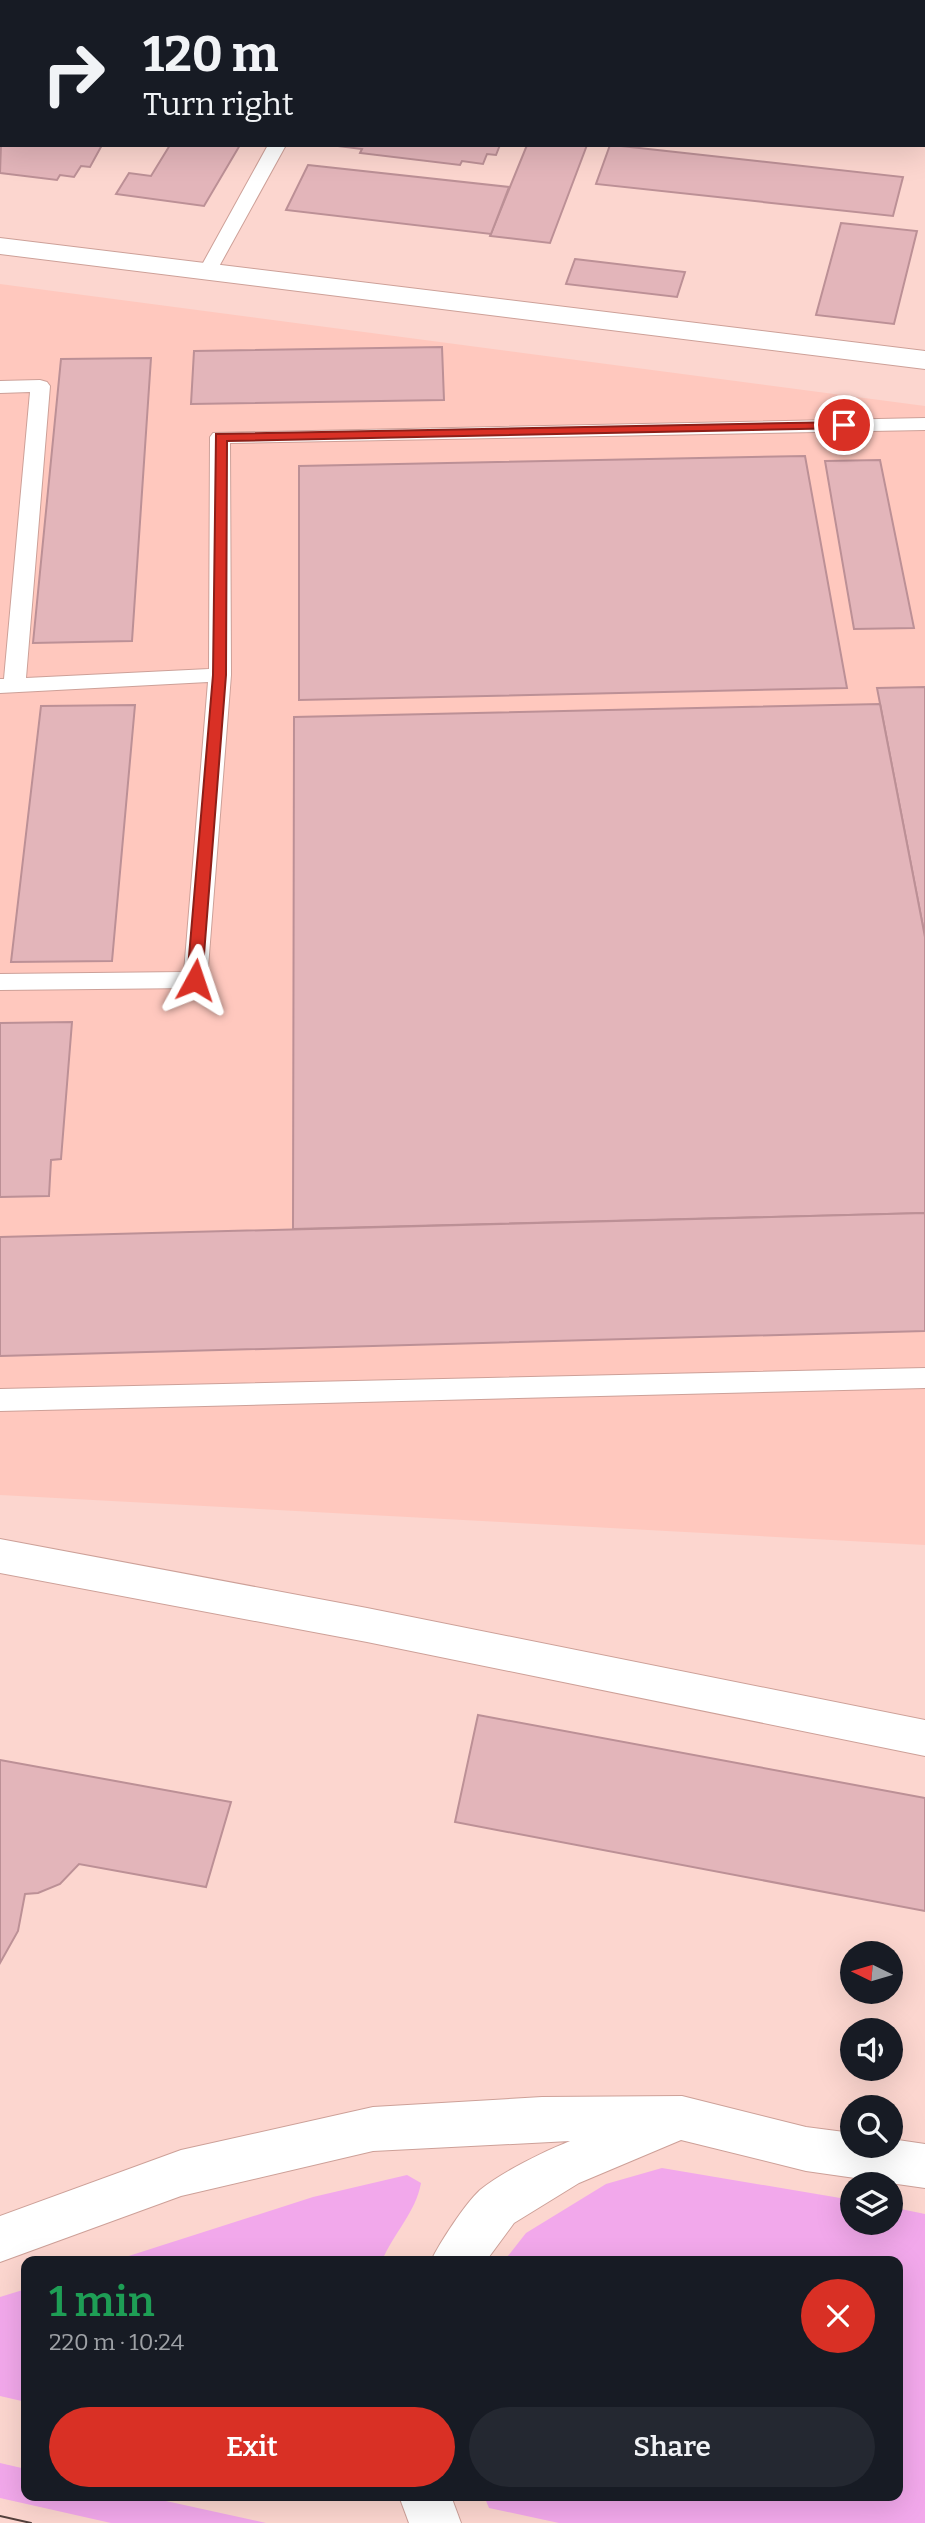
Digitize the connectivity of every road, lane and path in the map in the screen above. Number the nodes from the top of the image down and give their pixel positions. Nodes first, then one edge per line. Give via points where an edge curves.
1 (276, 147) edge
2 (0, 246) edge
3 (207, 272) junction
4 (925, 360) edge
5 (0, 387) edge
6 (925, 424) edge
7 (220, 675) junction
8 (7, 685) edge
9 (0, 982) edge
10 (925, 1378) edge
11 (0, 1400) edge
12 (0, 1556) edge
13 (925, 1738) edge
14 (682, 2118) junction
15 (925, 2166) edge
16 (0, 2239) edge
17 (460, 2256) edge
18 (427, 2501) edge
19 (435, 2523) edge

1 - 3 lane
2 - 3 main road
3 - 4 main road
5 - 8 lane via 40,386
6 - 7 lane via 220,437
7 - 8 lane
7 - 9 lane via 195,980
10 - 11 lane
12 - 13 main road
14 - 15 main road via 806,2149
14 - 16 main road via 542,2119 373,2129 181,2173
14 - 17 main road via 562,2167 497,2207
18 - 19 main road

